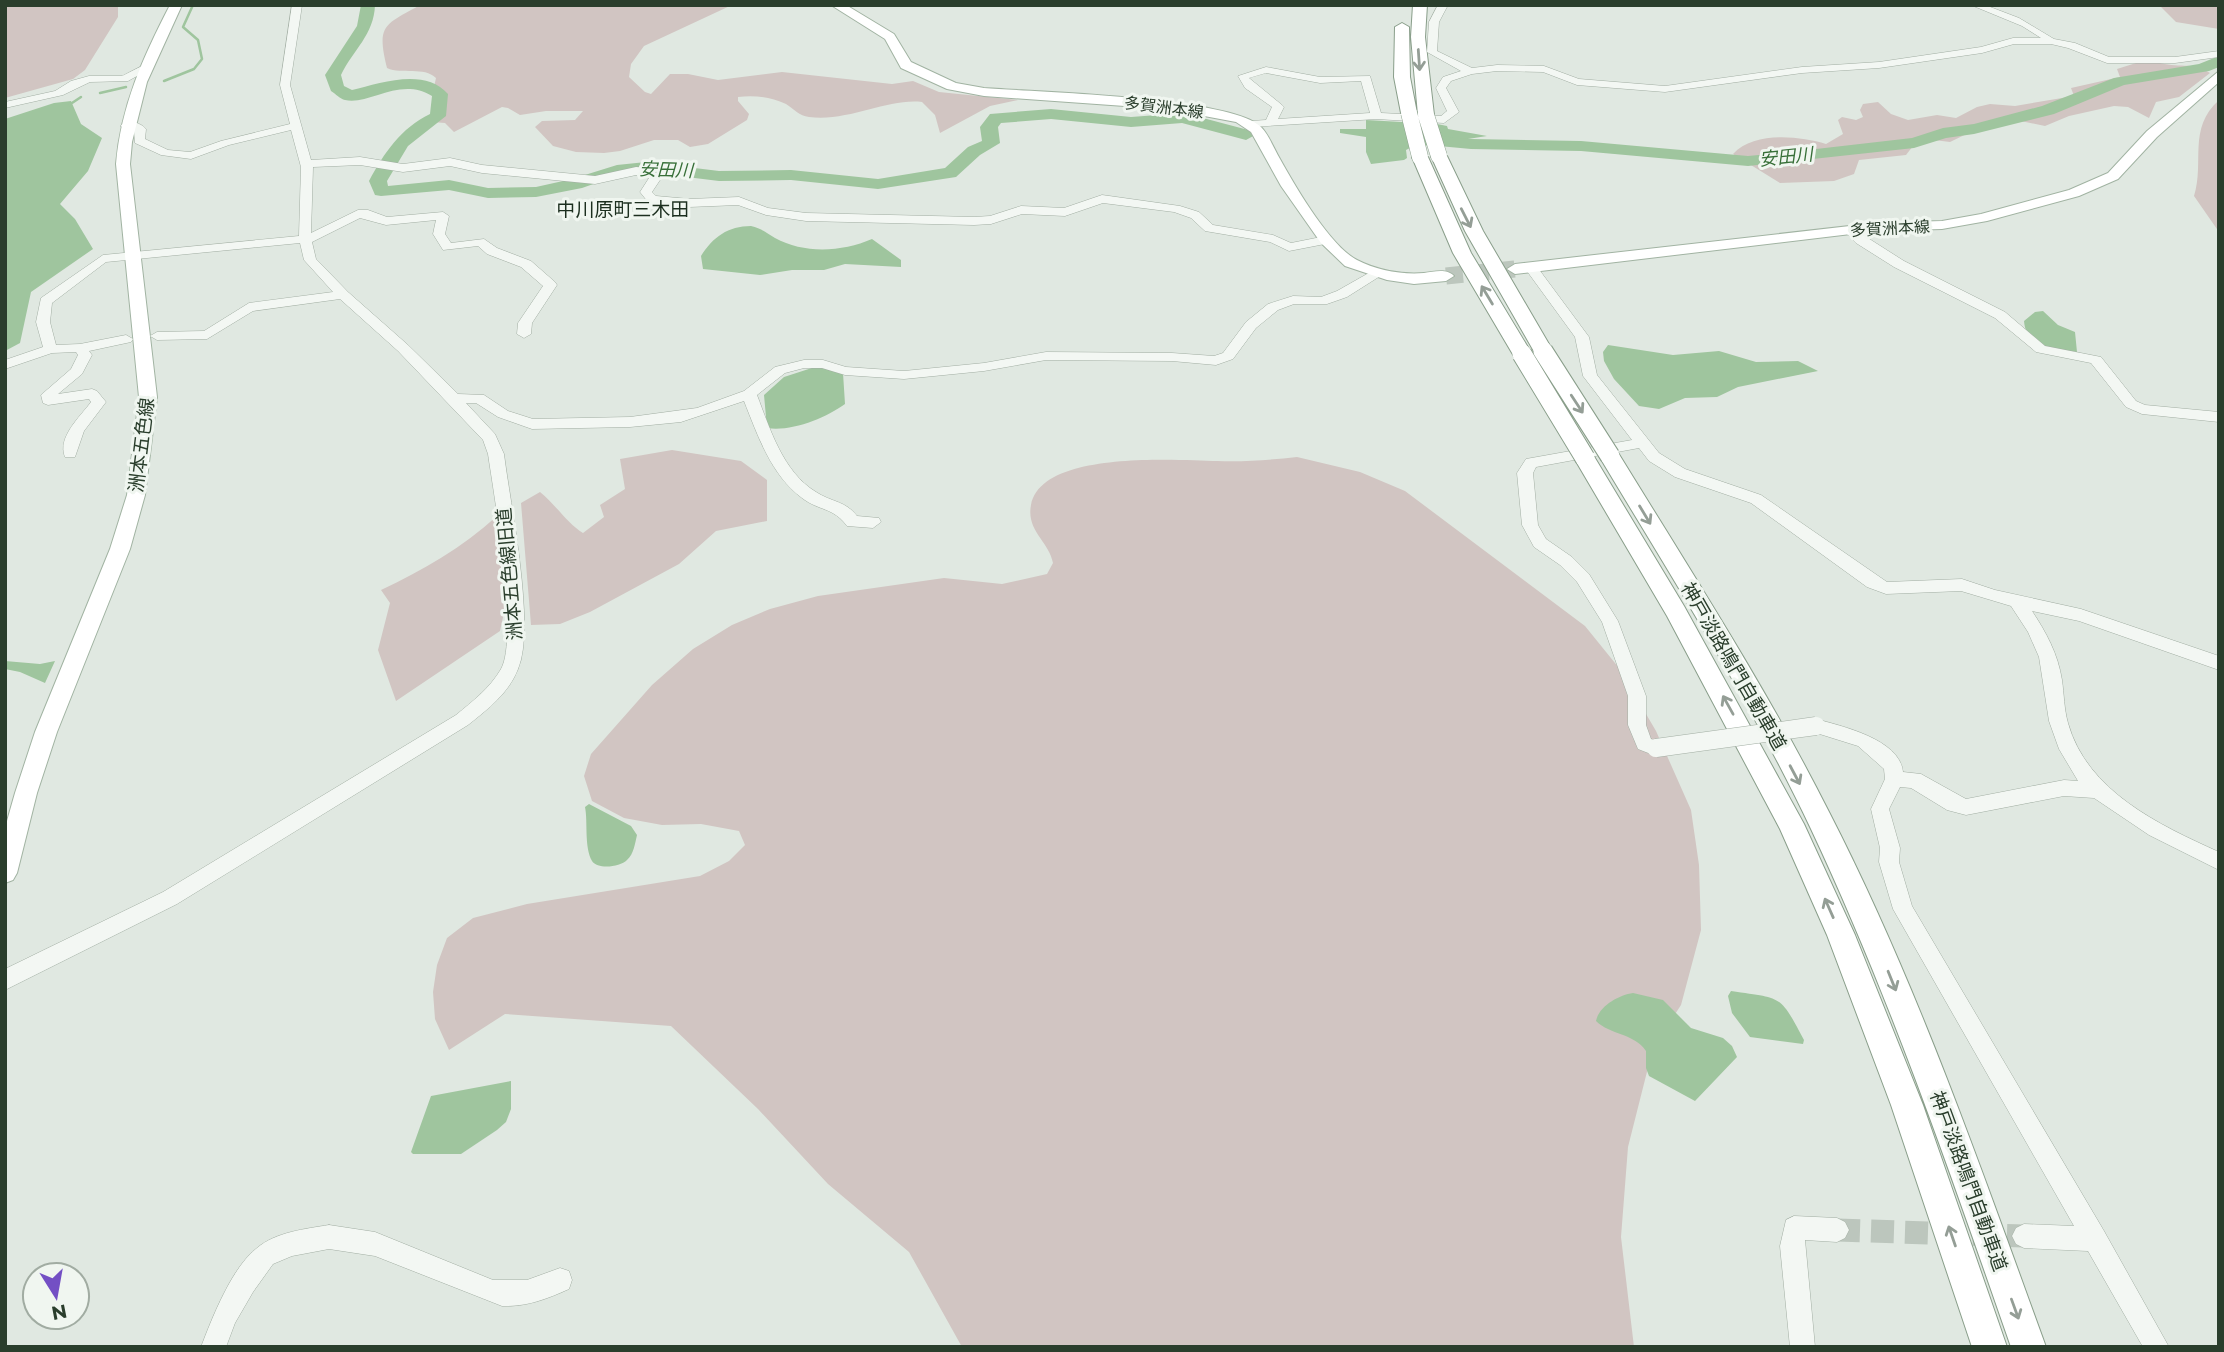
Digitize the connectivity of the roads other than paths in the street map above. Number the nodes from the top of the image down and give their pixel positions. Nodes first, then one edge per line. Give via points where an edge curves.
1 (176, 5) edge
2 (297, 5) edge
3 (837, 5) edge
4 (1420, 5) edge
5 (1443, 5) edge
6 (1976, 5) edge
7 (1404, 8) dead end
8 (2051, 41) junction
9 (2219, 54) edge
10 (144, 68) junction
11 (1470, 71) junction
12 (2219, 75) edge
13 (5, 105) edge
14 (1376, 116) junction
15 (1270, 123) junction
16 (1251, 124) junction
17 (126, 126) junction
18 (295, 126) junction
19 (1429, 156) junction
20 (306, 164) junction
21 (1849, 230) junction
22 (306, 239) junction
23 (1326, 240) junction
24 (133, 255) junction
25 (1522, 268) joint
26 (1379, 274) junction
27 (1446, 276) tunnel mouth
28 (343, 295) junction
29 (524, 334) dead end
30 (158, 336) dead end
31 (126, 339) dead end
32 (80, 348) junction
33 (50, 349) junction
34 (5, 365) edge
35 (749, 394) junction
36 (454, 398) junction
37 (2219, 417) edge
38 (1640, 443) junction
39 (70, 453) dead end
40 (1597, 457) junction
41 (873, 522) dead end
42 (2017, 601) junction
43 (2219, 663) edge
44 (1894, 779) junction
45 (2097, 790) junction
46 (2219, 861) edge
47 (5, 873) edge
48 (5, 981) edge
49 (1837, 1230) tunnel mouth
50 (2024, 1236) tunnel mouth
51 (2096, 1239) junction
52 (560, 1280) dead end
53 (213, 1347) edge
54 (1803, 1347) edge
55 (1990, 1347) edge
56 (2029, 1347) edge
57 (2157, 1347) edge

1 - 10 main road, 洲本五色線
2 - 18 street, 洲本五色線旧道 via 285,85
3 - 16 main road, 多賀洲本線 via 890,37 906,65 952,86 1167,106
4 -> 19 highway, 神戸淡路鳴門自動車道, bridge via 1418,37
5 - 11 street via 1434,22 1432,52
6 - 8 street via 2036,27
7 - 19 highway, 神戸淡路鳴門自動車道, bridge via 1402,77 1409,113
8 - 9 street via 2108,60 2175,60
8 - 11 street via 2013,41 1879,65 1802,70 1665,89 1577,82 1544,69
10 - 13 street via 124,79 89,79 59,93
10 - 17 main road, 洲本五色線
11 - 14 street via 1447,79 1441,88 1452,107 1451,117 1436,121
12 - 21 main road, 多賀洲本線 via 2152,134 2113,176 2074,193 1955,223
14 - 15 street
14 - 15 street via 1366,78 1320,80 1266,70 1242,76 1278,107
15 - 16 street
16 - 23 main road
17 - 18 street via 140,129 139,141 165,153 191,156
17 - 24 main road, 洲本五色線 via 123,164
18 - 20 street, 洲本五色線旧道
19 -> 40 highway, 神戸淡路鳴門自動車道, bridge via 1543,351
40 -> 19 highway, 神戸淡路鳴門自動車道, bridge via 1522,354 1462,253
20 - 22 street, 洲本五色線旧道
20 - 23 street via 360,161 403,168 455,162 482,169 590,179 648,172 656,177 646,192 652,199 740,201 766,211 806,217 982,221 1021,211 1065,212 1102,199 1175,209 1195,215 1209,228 1273,239 1289,247
21 - 25 main road, 多賀洲本線
21 - 37 street via 1899,264 2000,315 2041,349 2096,360 2131,404
22 - 24 street
22 - 28 street, 洲本五色線旧道 via 310,260
22 - 29 street via 358,214 386,221 443,216 439,234 447,247 483,243 526,264 550,285 525,323
23 - 26 main road via 1350,263
24 - 33 street via 103,259 46,301 43,322
24 - 47 main road, 洲本五色線 via 148,397 136,495 120,549 46,732
25 - 38 street via 1582,337 1590,376
26 - 27 main road via 1414,279
26 - 35 street via 1322,301 1293,300 1273,307 1228,356 1216,361 1172,356 1046,356 904,375 804,364 780,370
28 - 30 street via 249,307 207,335
28 - 36 street, 洲本五色線旧道
31 - 32 street
32 - 33 street
32 - 39 street via 85,355 77,371 48,395 48,400 92,394 99,402 72,433
33 - 34 street
35 - 36 street via 681,417 545,424 514,419 479,398
35 - 41 street via 769,446 795,484 810,498 844,510 853,522
36 - 48 street, 洲本五色線旧道 via 490,438 496,454 516,622 515,655 502,682 462,720 251,850 100,936
38 - 42 street via 1680,472 1756,499 1873,583 1886,588 1962,585
38 - 44 street, bridge via 1531,463 1525,473 1525,495 1530,525 1540,543 1583,578 1610,621 1637,696 1637,725 1644,744 1656,748 1815,726 1864,740 1893,766
55 -> 40 highway, 神戸淡路鳴門自動車道 via 1907,1105 1841,935 1797,836
40 -> 56 highway, 神戸淡路鳴門自動車道 via 1758,706 1820,820 1872,931 1942,1106
42 - 43 street via 2114,625
42 - 45 street via 2041,639 2053,674 2064,739
44 - 45 street via 1914,780 1966,807 2064,788
44 - 51 street via 1880,809 1903,909
45 - 46 street via 2143,821
49 - 54 street via 1794,1228
50 - 51 street
51 - 57 street
52 - 53 street via 512,1296 375,1244 329,1237 290,1244 265,1256 232,1305

